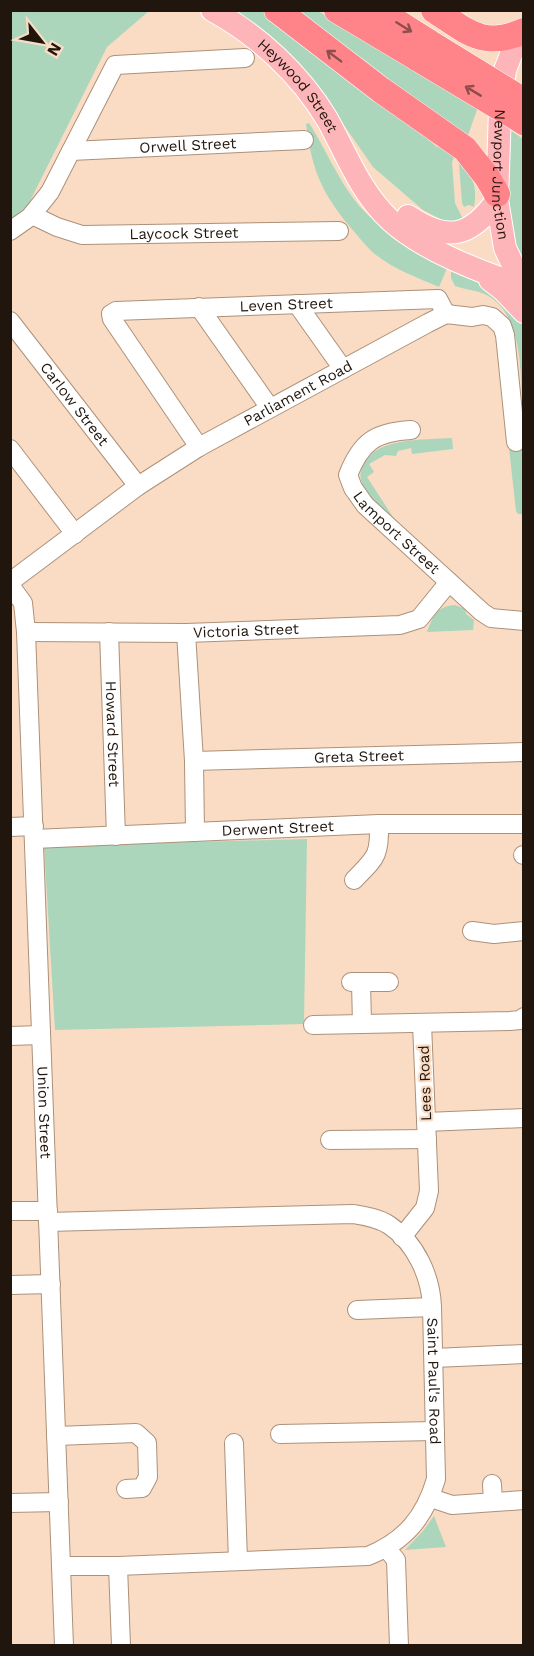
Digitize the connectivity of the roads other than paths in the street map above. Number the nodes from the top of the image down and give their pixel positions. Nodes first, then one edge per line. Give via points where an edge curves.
1 (212, 10) edge
2 (276, 10) edge
3 (337, 10) edge
4 (378, 10) edge
5 (434, 10) edge
6 (524, 32) edge
7 (425, 51) junction
8 (245, 58) dead end
9 (524, 101) edge
10 (524, 122) edge
11 (304, 140) dead end
12 (71, 152) junction
13 (360, 181) junction
14 (497, 197) junction
15 (32, 215) junction
16 (10, 231) edge
17 (339, 231) dead end
18 (480, 271) junction
19 (524, 279) edge
20 (524, 287) edge
21 (297, 304) junction
22 (199, 307) junction
23 (524, 312) edge
24 (446, 314) junction
25 (10, 321) edge
26 (342, 369) junction
27 (270, 408) junction
28 (411, 430) dead end
29 (509, 436) dead end
30 (199, 447) junction
31 (10, 449) edge
32 (138, 486) junction
33 (75, 534) junction
34 (449, 582) junction
35 (10, 584) edge
36 (524, 621) edge
37 (26, 632) junction
38 (109, 632) junction
39 (186, 633) junction
40 (524, 752) edge
41 (194, 761) junction
42 (379, 824) junction
43 (524, 824) edge
44 (10, 826) edge
45 (34, 832) junction
46 (195, 832) junction
47 (116, 836) junction
48 (354, 880) dead end
49 (524, 931) edge
50 (472, 932) dead end
51 (389, 982) dead end
52 (524, 1017) edge
53 (362, 1024) junction
54 (422, 1024) junction
55 (313, 1025) dead end
56 (41, 1035) junction
57 (10, 1036) edge
58 (524, 1118) edge
59 (427, 1130) junction
60 (330, 1140) dead end
61 (15, 1211) edge
62 (48, 1216) junction
63 (402, 1237) junction
64 (51, 1284) junction
65 (10, 1285) edge
66 (432, 1307) junction
67 (367, 1316) dead end
68 (524, 1354) edge
69 (434, 1358) junction
70 (435, 1431) junction
71 (280, 1434) dead end
72 (56, 1436) junction
73 (234, 1443) dead end
74 (126, 1489) dead end
75 (431, 1498) junction
76 (524, 1500) edge
77 (59, 1502) junction
78 (10, 1503) edge
79 (387, 1549) junction
80 (238, 1561) junction
81 (61, 1566) junction
82 (118, 1566) junction
83 (64, 1646) edge
84 (121, 1646) edge
85 (399, 1646) edge

1 - 13 main road, Heywood Street via 248,32 293,75 327,119
14 -> 2 highway via 488,177 465,149
3 - 7 highway
4 -> 7 highway
5 - 6 highway via 483,38 507,38
6 - 14 main road, Newport Junction via 505,70
7 - 9 highway, bridge
10 -> 7 highway, bridge
8 - 12 street via 115,64
11 - 12 street, Orwell Street
12 - 15 street via 50,192
13 - 14 main road, Heywood Street via 420,224 443,233 467,230 481,220
13 - 18 main road, Heywood Street via 402,230
14 - 19 main road, Newport Junction via 505,248
15 - 16 street
15 - 17 street, Laycock Street via 82,235
18 - 20 main road, Heywood Street
18 - 23 main road
21 - 22 street, Leven Street
21 - 24 street, Leven Street via 438,299
21 - 26 street
22 - 27 street
22 - 30 street, Leven Street via 111,314
24 - 26 street, Parliament Road
24 - 29 street via 492,317 502,326
25 - 32 street, Carlow Street
26 - 27 street, Parliament Road
27 - 30 street, Parliament Road
28 - 34 street, Lamport Street via 377,436 354,458 348,475 365,505
30 - 32 street, Parliament Road
31 - 33 street
32 - 33 street, Parliament Road
33 - 35 street, Parliament Road
34 - 36 street, Lamport Street via 490,618
34 - 39 street, Victoria Street via 419,619 400,624
35 - 37 street, Union Street via 23,603
37 - 38 street, Victoria Street
37 - 45 street, Union Street
38 - 39 street, Victoria Street
38 - 47 street, Howard Street
39 - 41 street
40 - 41 street, Greta Street
41 - 46 street
42 - 43 street, Derwent Street
42 - 46 street, Derwent Street
42 - 48 street via 380,845 375,858
44 - 45 street, Derwent Street
45 - 47 street, Derwent Street
45 - 56 street, Union Street
46 - 47 street, Derwent Street
49 - 50 street
51 - 53 street via 356,982
52 - 54 street, Lees Road via 510,1021
53 - 54 street
53 - 55 street
54 - 59 street, Lees Road
56 - 57 street
56 - 62 street, Union Street
58 - 59 street
59 - 60 street
59 - 63 street, Lees Road via 429,1191 425,1208
61 - 62 street, Saint Paul's Road
62 - 63 street, Saint Paul's Road via 353,1214 390,1226
62 - 64 street, Union Street
63 - 66 street, Saint Paul's Road via 427,1274
64 - 65 street
64 - 72 street, Union Street
66 - 67 street
66 - 69 street, Saint Paul's Road
68 - 69 street
69 - 70 street, Saint Paul's Road
70 - 71 street
70 - 75 street, Saint Paul's Road via 436,1479
72 - 74 street via 136,1433 147,1443 148,1477 142,1488
72 - 77 street, Union Street
73 - 80 street via 226,1482
75 - 76 street via 452,1505 492,1493
75 - 79 street, Saint Paul's Road via 403,1536
77 - 78 street
77 - 81 street, Union Street
79 - 80 street, Saint Paul's Road via 368,1556
79 - 85 street via 396,1560
80 - 82 street, Saint Paul's Road
81 - 82 street, Saint Paul's Road
81 - 83 street, Union Street
82 - 84 street

